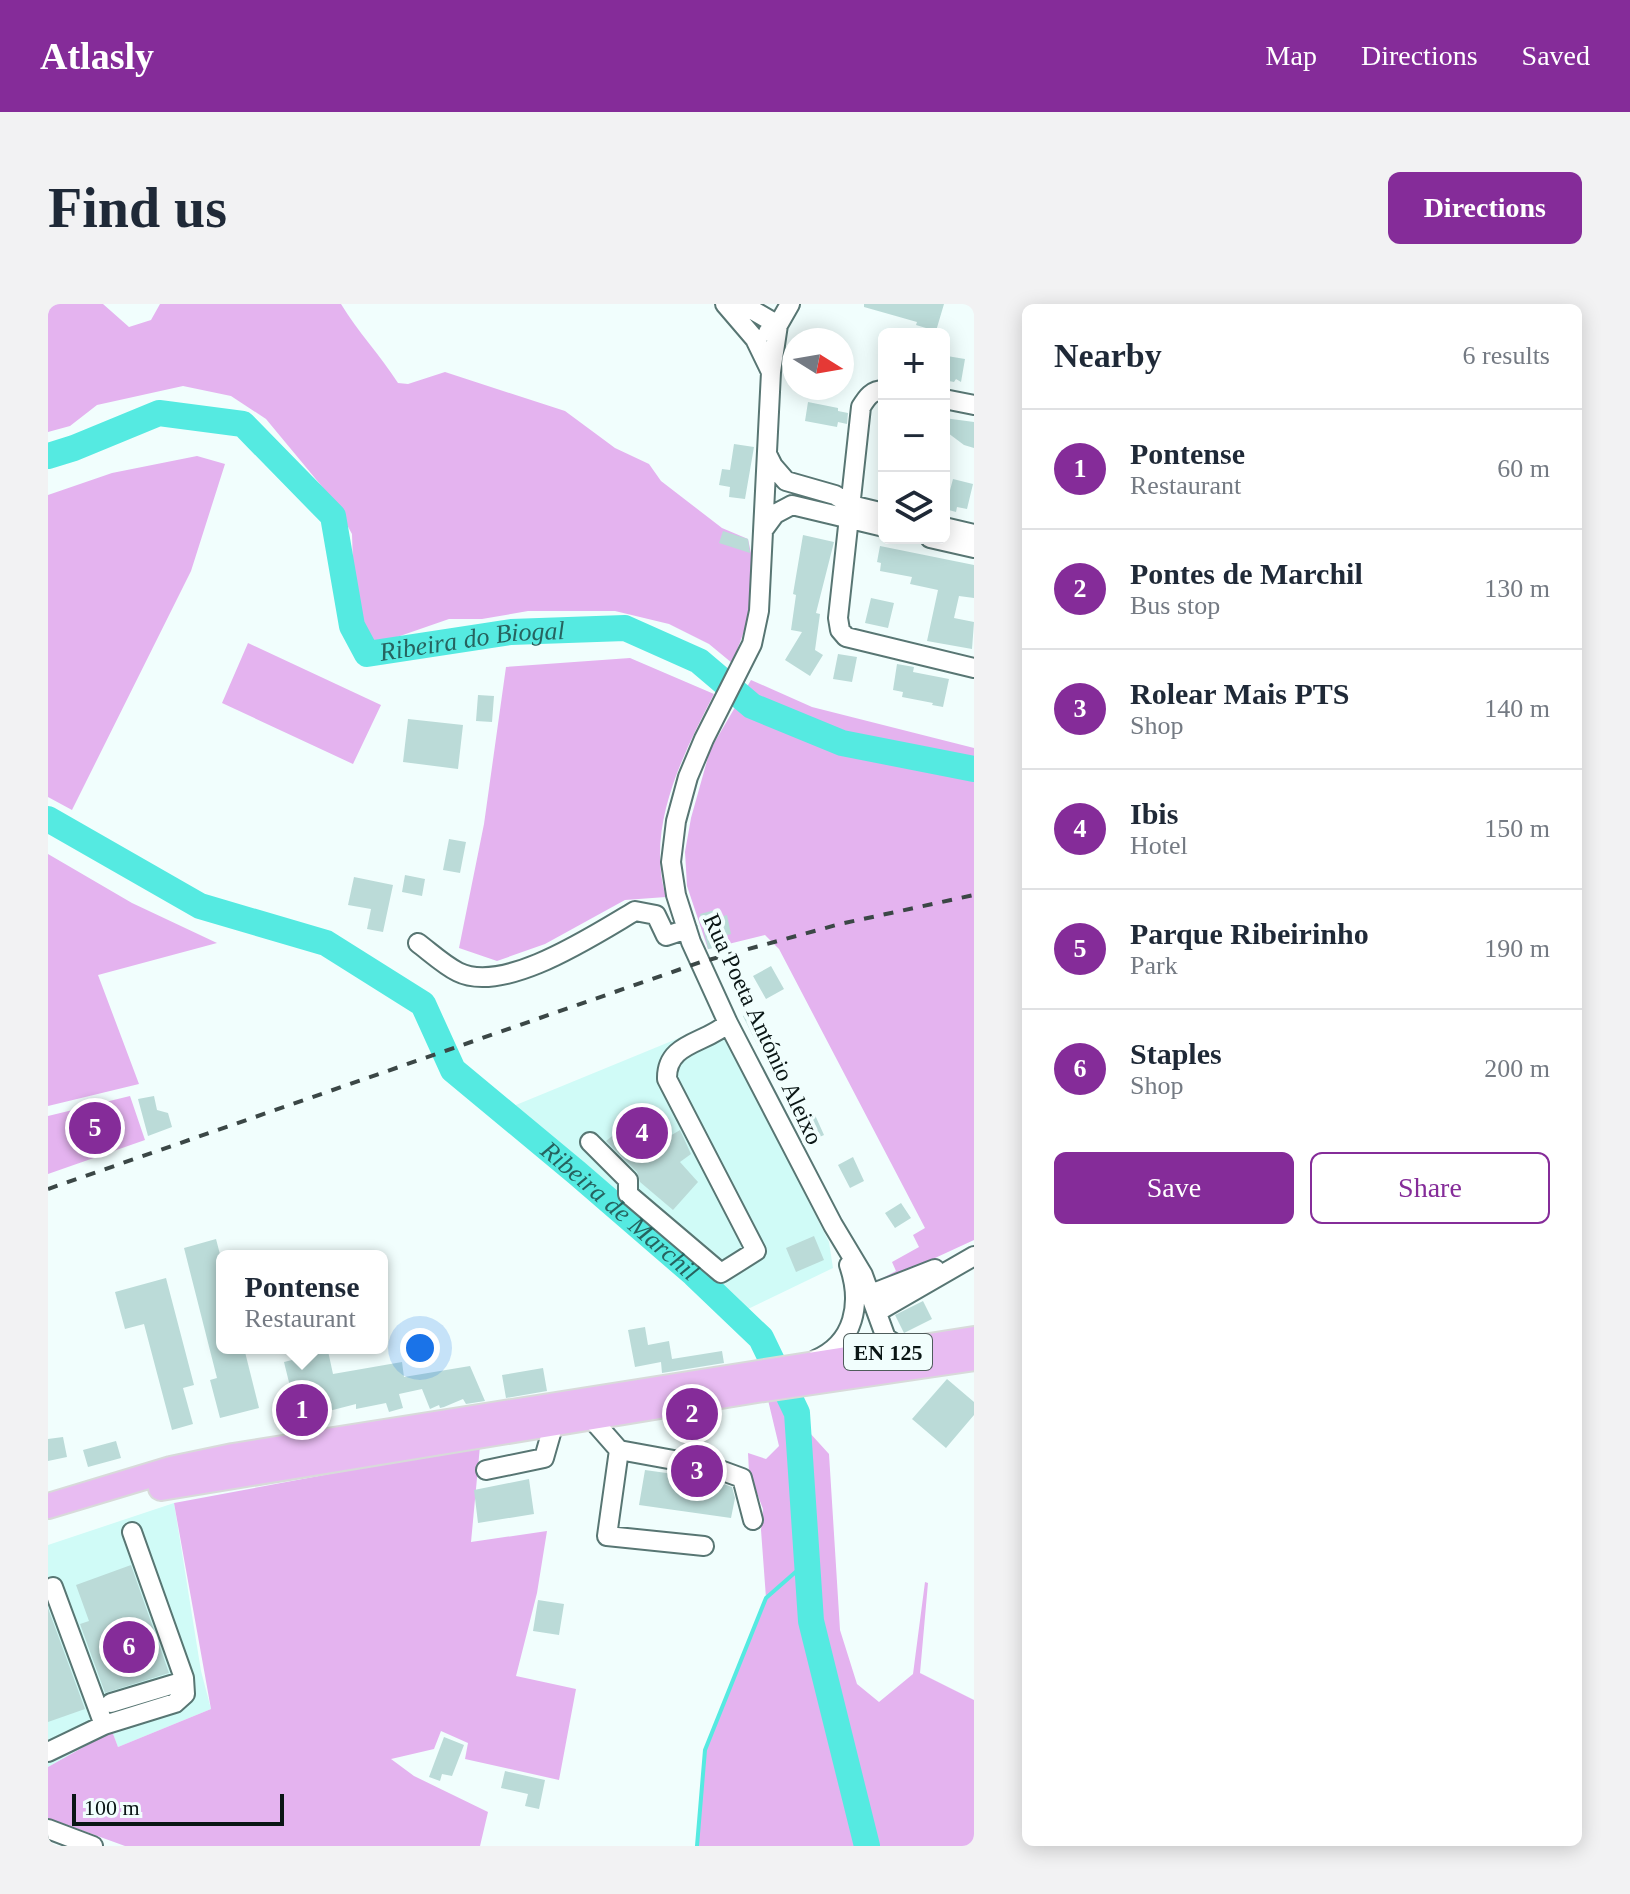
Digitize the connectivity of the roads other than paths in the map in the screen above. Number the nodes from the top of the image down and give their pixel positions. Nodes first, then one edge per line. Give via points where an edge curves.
1 (725, 304) edge
2 (742, 304) edge
3 (790, 304) edge
4 (778, 325) junction
5 (755, 339) junction
6 (771, 372) junction
7 (878, 390) edge
8 (949, 400) edge
9 (974, 405) edge
10 (767, 453) junction
11 (855, 471) junction
12 (799, 486) junction
13 (768, 493) junction
14 (831, 494) junction
15 (792, 505) junction
16 (878, 514) edge
17 (845, 519) junction
18 (878, 526) edge
19 (950, 528) edge
20 (764, 529) junction
21 (974, 534) edge
22 (950, 543) edge
23 (974, 548) edge
24 (974, 668) edge
25 (687, 929) junction
26 (418, 943) dead end
27 (728, 1023) junction
28 (590, 1142) dead end
29 (833, 1225) junction
30 (974, 1254) edge
31 (874, 1303) junction
32 (974, 1339) edge
33 (912, 1348) junction
34 (974, 1358) edge
35 (802, 1374) junction
36 (756, 1381) junction
37 (590, 1417) junction
38 (554, 1423) junction
39 (619, 1450) junction
40 (486, 1470) dead end
41 (48, 1506) edge
42 (753, 1520) dead end
43 (48, 1523) edge
44 (132, 1532) dead end
45 (704, 1546) dead end
46 (53, 1587) dead end
47 (184, 1681) junction
48 (111, 1703) dead end
49 (104, 1725) junction
50 (48, 1752) edge
51 (48, 1829) edge
52 (93, 1846) edge

1 - 5 street, Rua Poeta António Aleixo
2 - 4 street
3 - 4 street
4 - 5 street
4 - 6 street
5 - 6 street, Rua Poeta António Aleixo
6 - 10 street, Rua Poeta António Aleixo
7 - 11 street via 861,407
8 - 9 street
10 - 12 street via 786,481
10 - 13 street, Rua Poeta António Aleixo
11 - 14 street via 844,489
11 - 17 street
12 - 13 street
12 - 14 street
13 - 15 street
13 - 20 street, Rua Poeta António Aleixo
14 - 17 street
15 - 17 street
15 - 20 street via 775,514
16 - 17 street
17 - 18 street
17 - 24 street via 838,618 846,637
19 - 21 street
20 - 25 street, Rua Poeta António Aleixo via 752,644 693,764 676,821 671,862
22 - 23 street
25 - 26 street via 666,936 656,915 635,911 511,975 485,978 459,973
25 - 27 street, Rua Poeta António Aleixo
27 - 28 street via 675,1053 666,1064 667,1079 756,1251 721,1273 628,1194 628,1180
27 - 29 street, Rua Poeta António Aleixo
29 - 31 street, Rua Poeta António Aleixo
29 - 35 street, Rua Poeta António Aleixo via 854,1282 853,1320 839,1344
30 - 31 street
31 - 33 street, Rua Poeta António Aleixo via 886,1338
32 - 33 main road, EN 125
33 - 35 main road, EN 125
34 - 35 main road
35 - 36 main road
36 - 37 main road
36 - 41 main road via 233,1456
37 - 38 main road
37 - 39 street
38 - 40 street via 544,1458
38 - 43 main road via 170,1485
39 - 42 street via 712,1467 742,1478
39 - 45 street via 607,1536
44 - 47 street
46 - 49 street
47 - 48 street
47 - 49 street via 185,1694 175,1703
49 - 50 street
51 - 52 street

